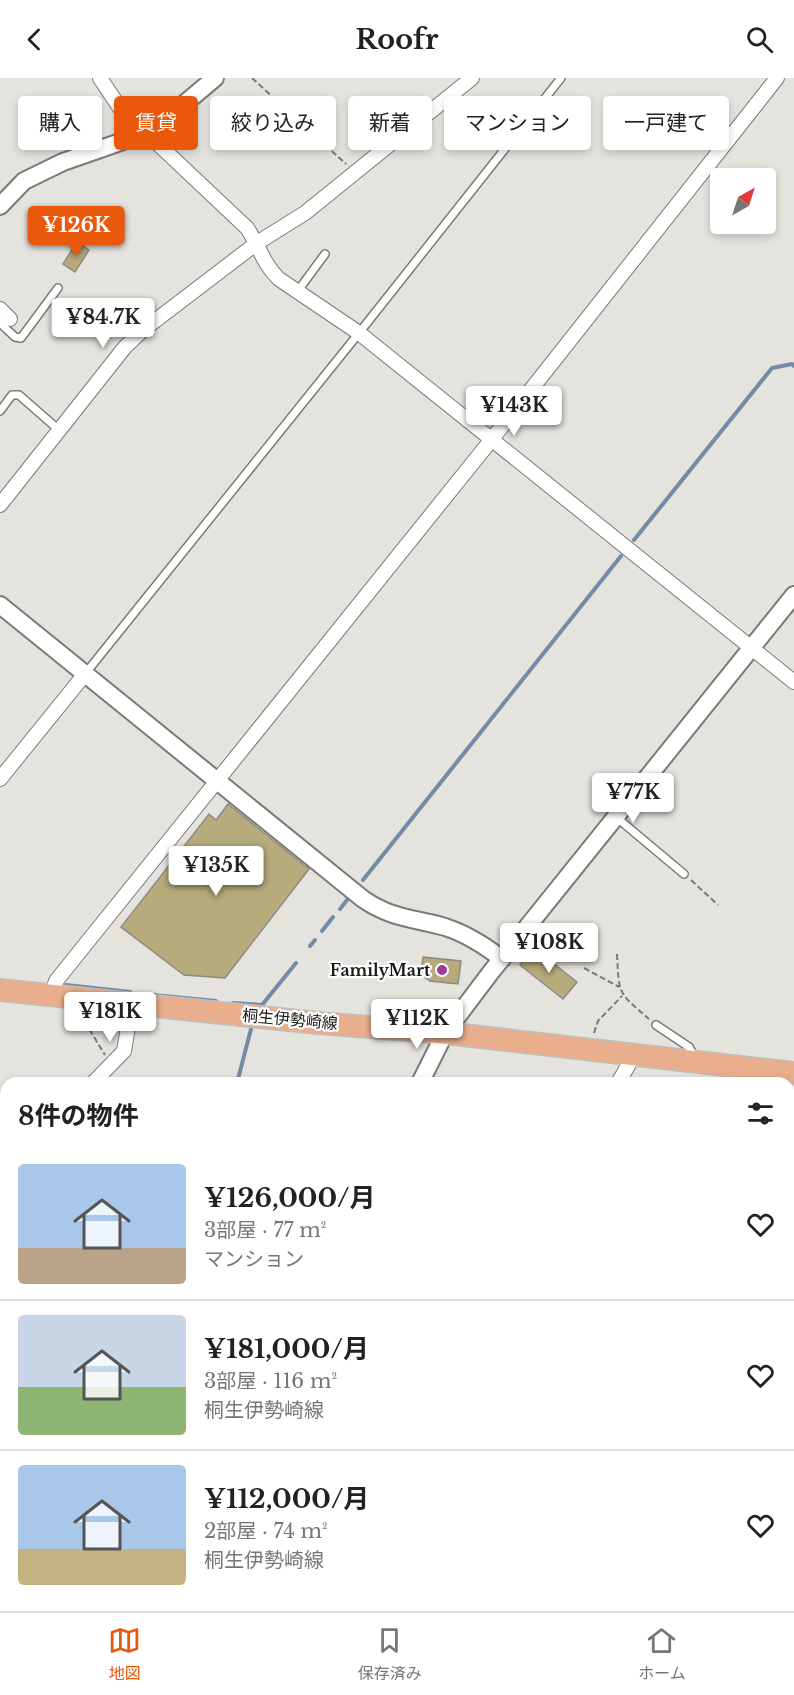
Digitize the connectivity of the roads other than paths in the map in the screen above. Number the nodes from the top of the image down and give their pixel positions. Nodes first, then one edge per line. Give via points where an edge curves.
1 (100, 78) edge
2 (215, 78) edge
3 (472, 78) edge
4 (561, 78) edge
5 (777, 78) edge
6 (115, 96) edge
7 (192, 96) edge
8 (114, 144) edge
9 (164, 150) edge
10 (0, 206) edge
11 (257, 243) junction
12 (325, 254) dead end
13 (58, 288) dead end
14 (297, 292) junction
15 (4, 317) edge
16 (359, 333) junction
17 (0, 411) edge
18 (59, 430) junction
19 (492, 439) junction
20 (0, 505) edge
21 (794, 595) edge
22 (0, 605) edge
23 (752, 648) junction
24 (85, 674) junction
25 (794, 682) edge
26 (0, 779) edge
27 (216, 782) junction
28 (616, 817) junction
29 (684, 874) road end
30 (502, 959) junction
31 (0, 990) edge
32 (51, 996) junction
33 (132, 1004) junction
34 (656, 1024) road end
35 (446, 1033) junction
36 (631, 1055) junction
37 (696, 1061) junction
38 (794, 1073) edge
39 (99, 1077) edge
40 (423, 1077) edge
41 (621, 1077) edge

1 - 6 street
2 - 7 street
3 - 11 street via 305,213
4 - 16 lane
5 - 19 street
8 - 10 street via 24,181
9 - 11 street via 247,228
11 - 14 street via 269,270
11 - 18 street via 143,330
12 - 14 lane
13 - 15 lane via 21,338 15,337
14 - 16 street
16 - 19 street
16 - 24 lane
17 - 18 lane via 12,395 19,395
18 - 20 street
19 - 23 street
19 - 27 street
21 - 23 street
22 - 24 street
23 - 25 street
23 - 28 street
24 - 26 street
24 - 27 street
27 - 30 street via 375,908 460,932
27 - 32 street via 56,981
28 - 29 lane
28 - 30 street
30 - 35 street
31 - 32 main road, 桐生伊勢崎線
32 - 33 main road, 桐生伊勢崎線
33 - 35 main road, 桐生伊勢崎線
33 - 39 street via 124,1051
34 - 37 lane via 689,1047
35 - 36 main road, 桐生伊勢崎線
35 - 40 street
36 - 37 main road, 桐生伊勢崎線
36 - 41 street
37 - 38 main road, 桐生伊勢崎線

